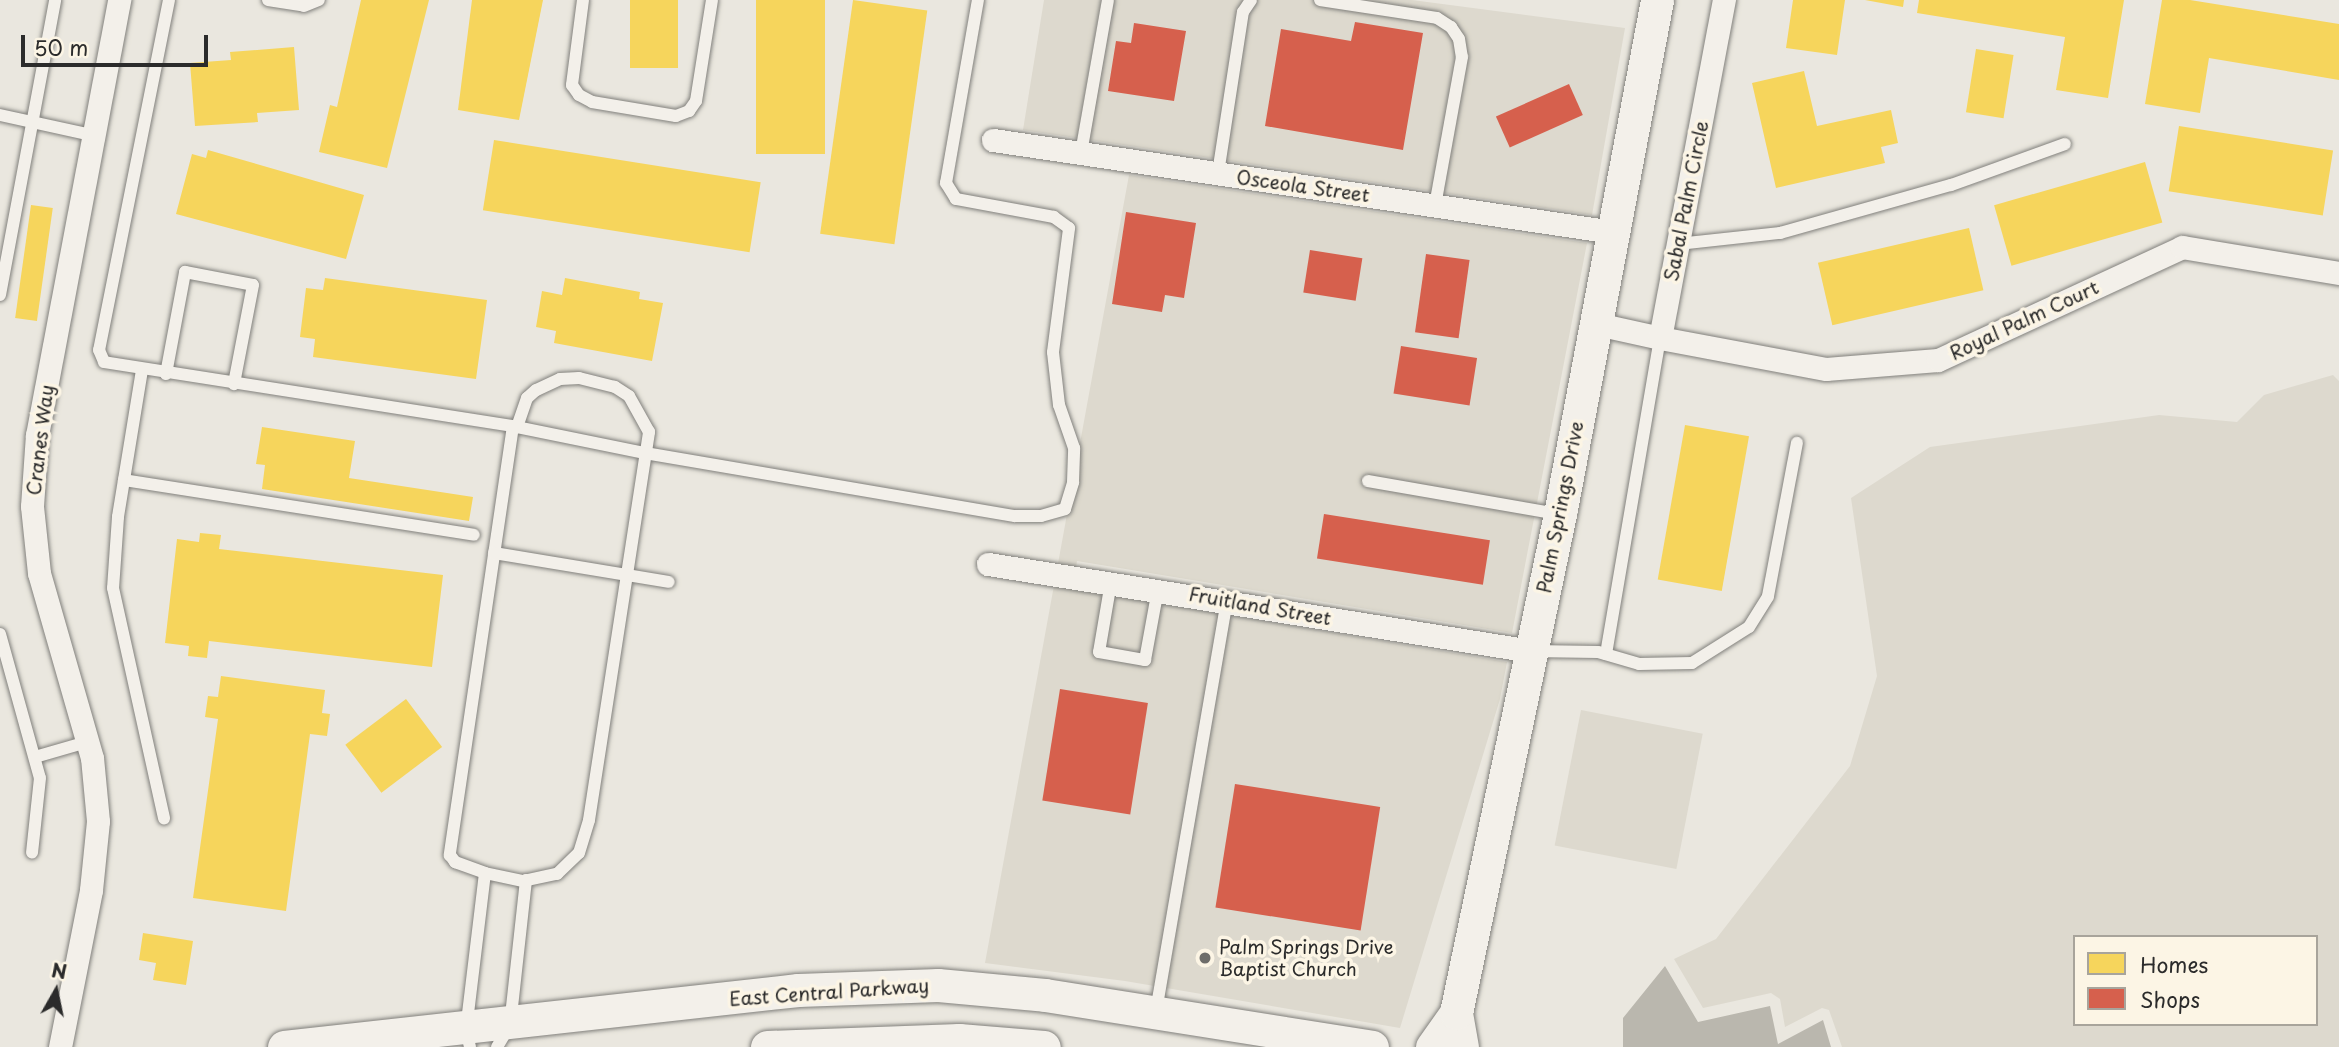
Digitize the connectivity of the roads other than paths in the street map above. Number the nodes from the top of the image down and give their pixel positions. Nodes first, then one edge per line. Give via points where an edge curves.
1 (55, 0) edge
2 (119, 0) edge
3 (169, 0) edge
4 (268, 0) edge
5 (320, 0) edge
6 (583, 0) edge
7 (712, 0) edge
8 (978, 0) edge
9 (1108, 0) edge
10 (1251, 0) edge
11 (1320, 0) edge
12 (1657, 0) edge
13 (1724, 0) edge
14 (0, 116) edge
15 (34, 122) junction
16 (91, 135) junction
17 (993, 140) dead end
18 (2065, 144) dead end
19 (1081, 153) junction
20 (1218, 173) junction
21 (1435, 205) junction
22 (1613, 232) junction
23 (1678, 244) junction
24 (2339, 273) edge
25 (0, 295) edge
26 (1597, 324) junction
27 (1660, 338) junction
28 (142, 370) junction
29 (166, 374) junction
30 (234, 384) junction
31 (515, 426) junction
32 (1797, 443) dead end
33 (645, 453) junction
34 (124, 480) junction
35 (1368, 481) dead end
36 (1560, 514) junction
37 (474, 535) dead end
38 (494, 554) junction
39 (988, 564) dead end
40 (625, 575) junction
41 (669, 582) dead end
42 (1111, 582) junction
43 (1158, 589) junction
44 (1227, 600) junction
45 (0, 634) edge
46 (1531, 652) junction
47 (1606, 654) junction
48 (87, 742) junction
49 (35, 757) junction
50 (164, 818) dead end
51 (32, 853) dead end
52 (485, 873) junction
53 (526, 880) junction
54 (1156, 1011) junction
55 (1457, 1013) junction
56 (504, 1036) edge
57 (468, 1038) edge
58 (993, 1045) edge
59 (60, 1047) edge
60 (284, 1047) edge
61 (767, 1047) edge
62 (1044, 1047) edge
63 (1372, 1047) edge
64 (1432, 1047) edge
65 (1462, 1047) edge

1 - 15 lane
2 - 16 street, Cranes Way
3 - 28 lane via 99,350 104,362
4 - 5 lane via 304,6
6 - 7 lane via 572,85 579,95 592,102 676,116 689,111 696,101
8 - 33 lane via 946,183 956,199 1055,217 1069,228 1053,352 1059,405 1074,449 1066,509 1015,516
9 - 19 lane
10 - 20 lane via 1243,12
11 - 21 lane via 1437,19 1459,39 1462,57
12 - 22 main road, Palm Springs Drive
13 - 23 street, Sabal Palm Circle
14 - 15 lane
15 - 16 lane
15 - 25 lane
16 - 48 street, Cranes Way via 37,435 32,506 39,573
17 - 19 street, Osceola Street
18 - 23 lane via 1951,185 1780,233
19 - 20 street, Osceola Street
20 - 21 street, Osceola Street
21 - 22 street, Osceola Street
22 - 26 main road, Palm Springs Drive
23 - 27 street, Sabal Palm Circle
24 - 27 street, Royal Palm Court via 2182,247 1938,360 1826,369
26 - 27 street
26 - 36 main road, Palm Springs Drive
27 - 47 lane
28 - 29 lane
28 - 34 lane
29 - 30 lane
29 - 30 lane via 185,272 253,285
30 - 31 lane
31 - 33 lane
31 - 33 lane via 527,398 547,383 579,378 615,387 635,405 649,432
31 - 38 lane
32 - 47 lane via 1768,596 1749,627 1692,663 1639,664
33 - 40 lane
34 - 37 lane
34 - 50 lane via 113,588
35 - 36 lane
36 - 46 main road, Palm Springs Drive
38 - 40 lane
38 - 52 lane via 450,855 455,862
39 - 42 street, Fruitland Street
40 - 41 lane
40 - 53 lane via 579,853 557,874
42 - 43 street, Fruitland Street
42 - 43 lane via 1099,652 1145,660
43 - 44 street, Fruitland Street
44 - 46 street, Fruitland Street
44 - 54 lane
45 - 49 lane
46 - 47 lane
46 - 55 main road, Palm Springs Drive
48 - 49 lane
48 - 59 street, Cranes Way via 98,821 91,890
49 - 51 lane via 40,778
52 - 53 lane
52 - 57 lane
53 - 56 lane
54 - 56 main road, East Central Parkway via 938,985 798,990
54 - 63 main road, East Central Parkway
55 - 64 main road, Palm Springs Drive
55 - 65 main road, Palm Springs Drive
56 - 57 main road, East Central Parkway
57 - 60 main road, East Central Parkway
58 - 61 main road via 959,1040
58 - 62 main road

